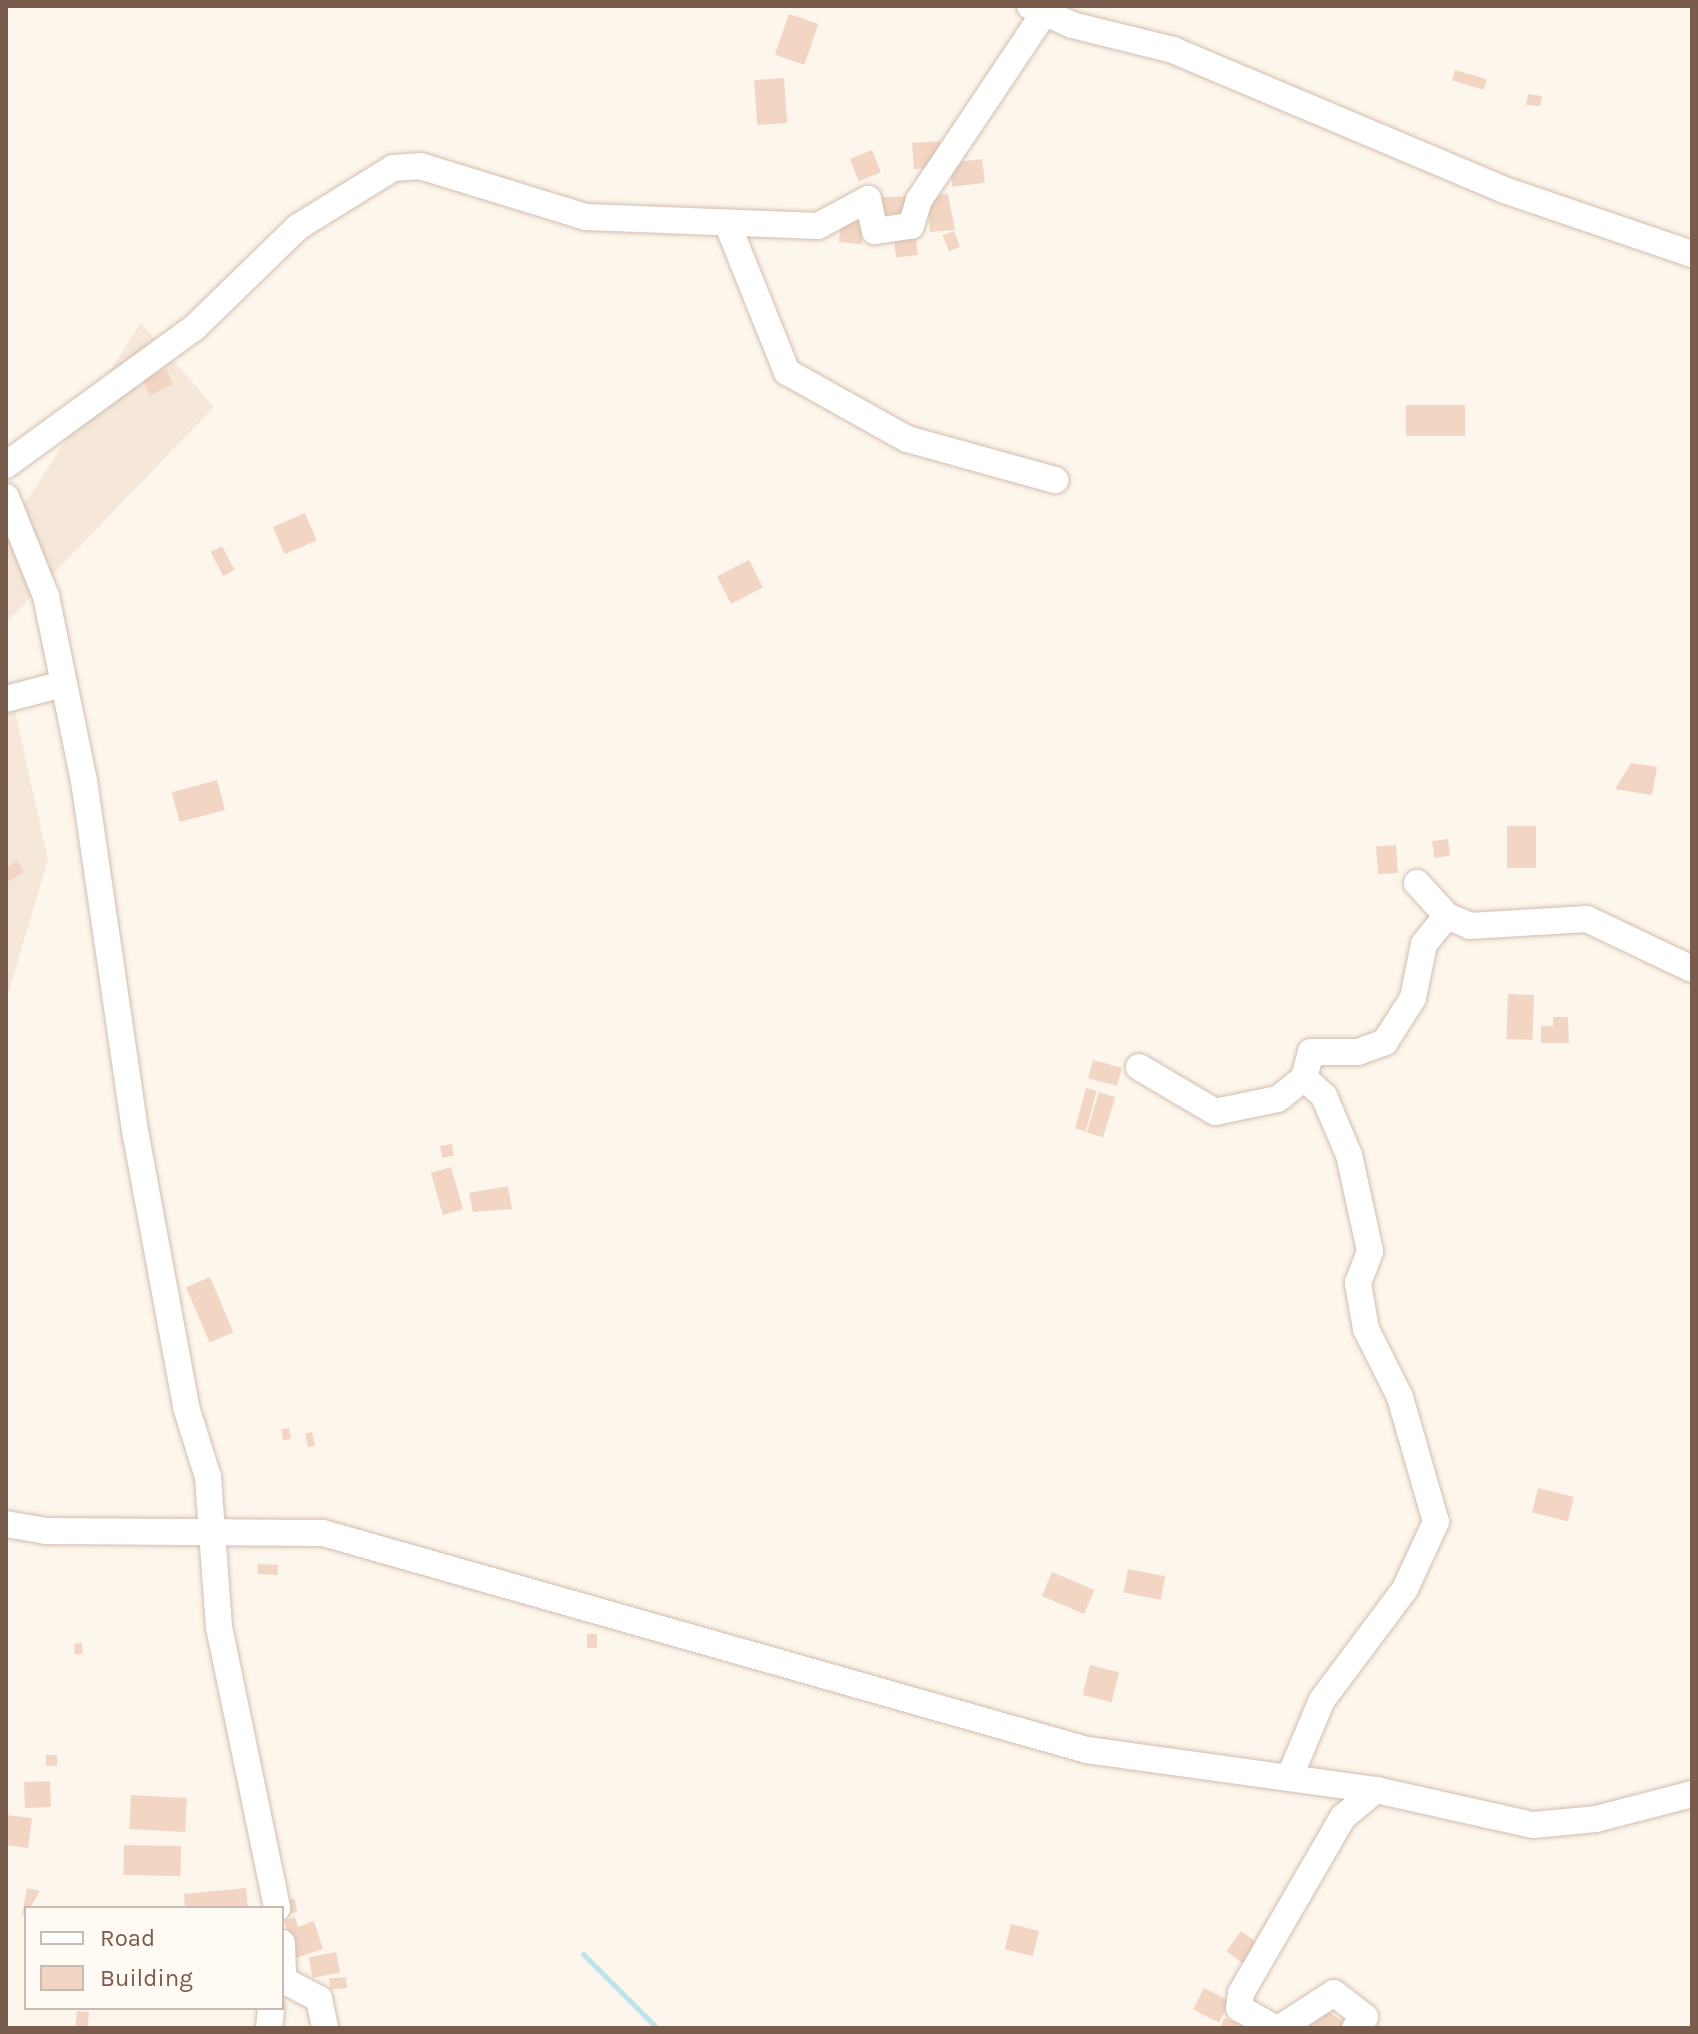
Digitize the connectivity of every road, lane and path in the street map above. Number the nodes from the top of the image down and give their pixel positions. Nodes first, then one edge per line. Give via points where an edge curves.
1 (1041, 8) edge
2 (727, 223) junction
3 (1692, 254) edge
4 (6, 465) edge
5 (1055, 480) dead end
6 (6, 497) edge
7 (63, 684) junction
8 (6, 699) edge
9 (1417, 883) dead end
10 (1447, 916) junction
11 (1692, 969) edge
12 (1139, 1067) dead end
13 (1304, 1078) junction
14 (6, 1524) edge
15 (215, 1528) junction
16 (1290, 1776) junction
17 (1376, 1790) junction
18 (1692, 1794) edge
19 (277, 1906) edge
20 (284, 1981) edge
21 (325, 2028) edge
22 (1278, 2028) edge
23 (1355, 2028) edge

1 - 2 street via 919,200 911,226 875,231 868,199 818,226
1 - 3 street via 1173,50 1518,195
2 - 4 street via 562,214 420,166 393,168 298,227 194,328
2 - 5 street via 787,372 907,439
6 - 7 street via 46,596
7 - 8 street
7 - 15 street via 139,1151
9 - 10 street
10 - 11 street via 1470,926 1511,928 1587,919
10 - 13 street via 1424,944 1413,998 1385,1042 1358,1052 1311,1052
12 - 13 street via 1215,1112 1278,1099
13 - 16 street via 1324,1096 1349,1155 1370,1251 1358,1283 1366,1329 1400,1397 1436,1522 1405,1589 1322,1700
14 - 15 street via 46,1531
15 - 16 street via 323,1533 1087,1750
15 - 19 street via 219,1627
16 - 17 street
17 - 18 street via 1533,1825 1596,1819
17 - 22 street via 1343,1817 1255,1981 1241,1993 1239,2008
20 - 21 street via 319,1999
22 - 23 street via 1334,1993 1365,2017

